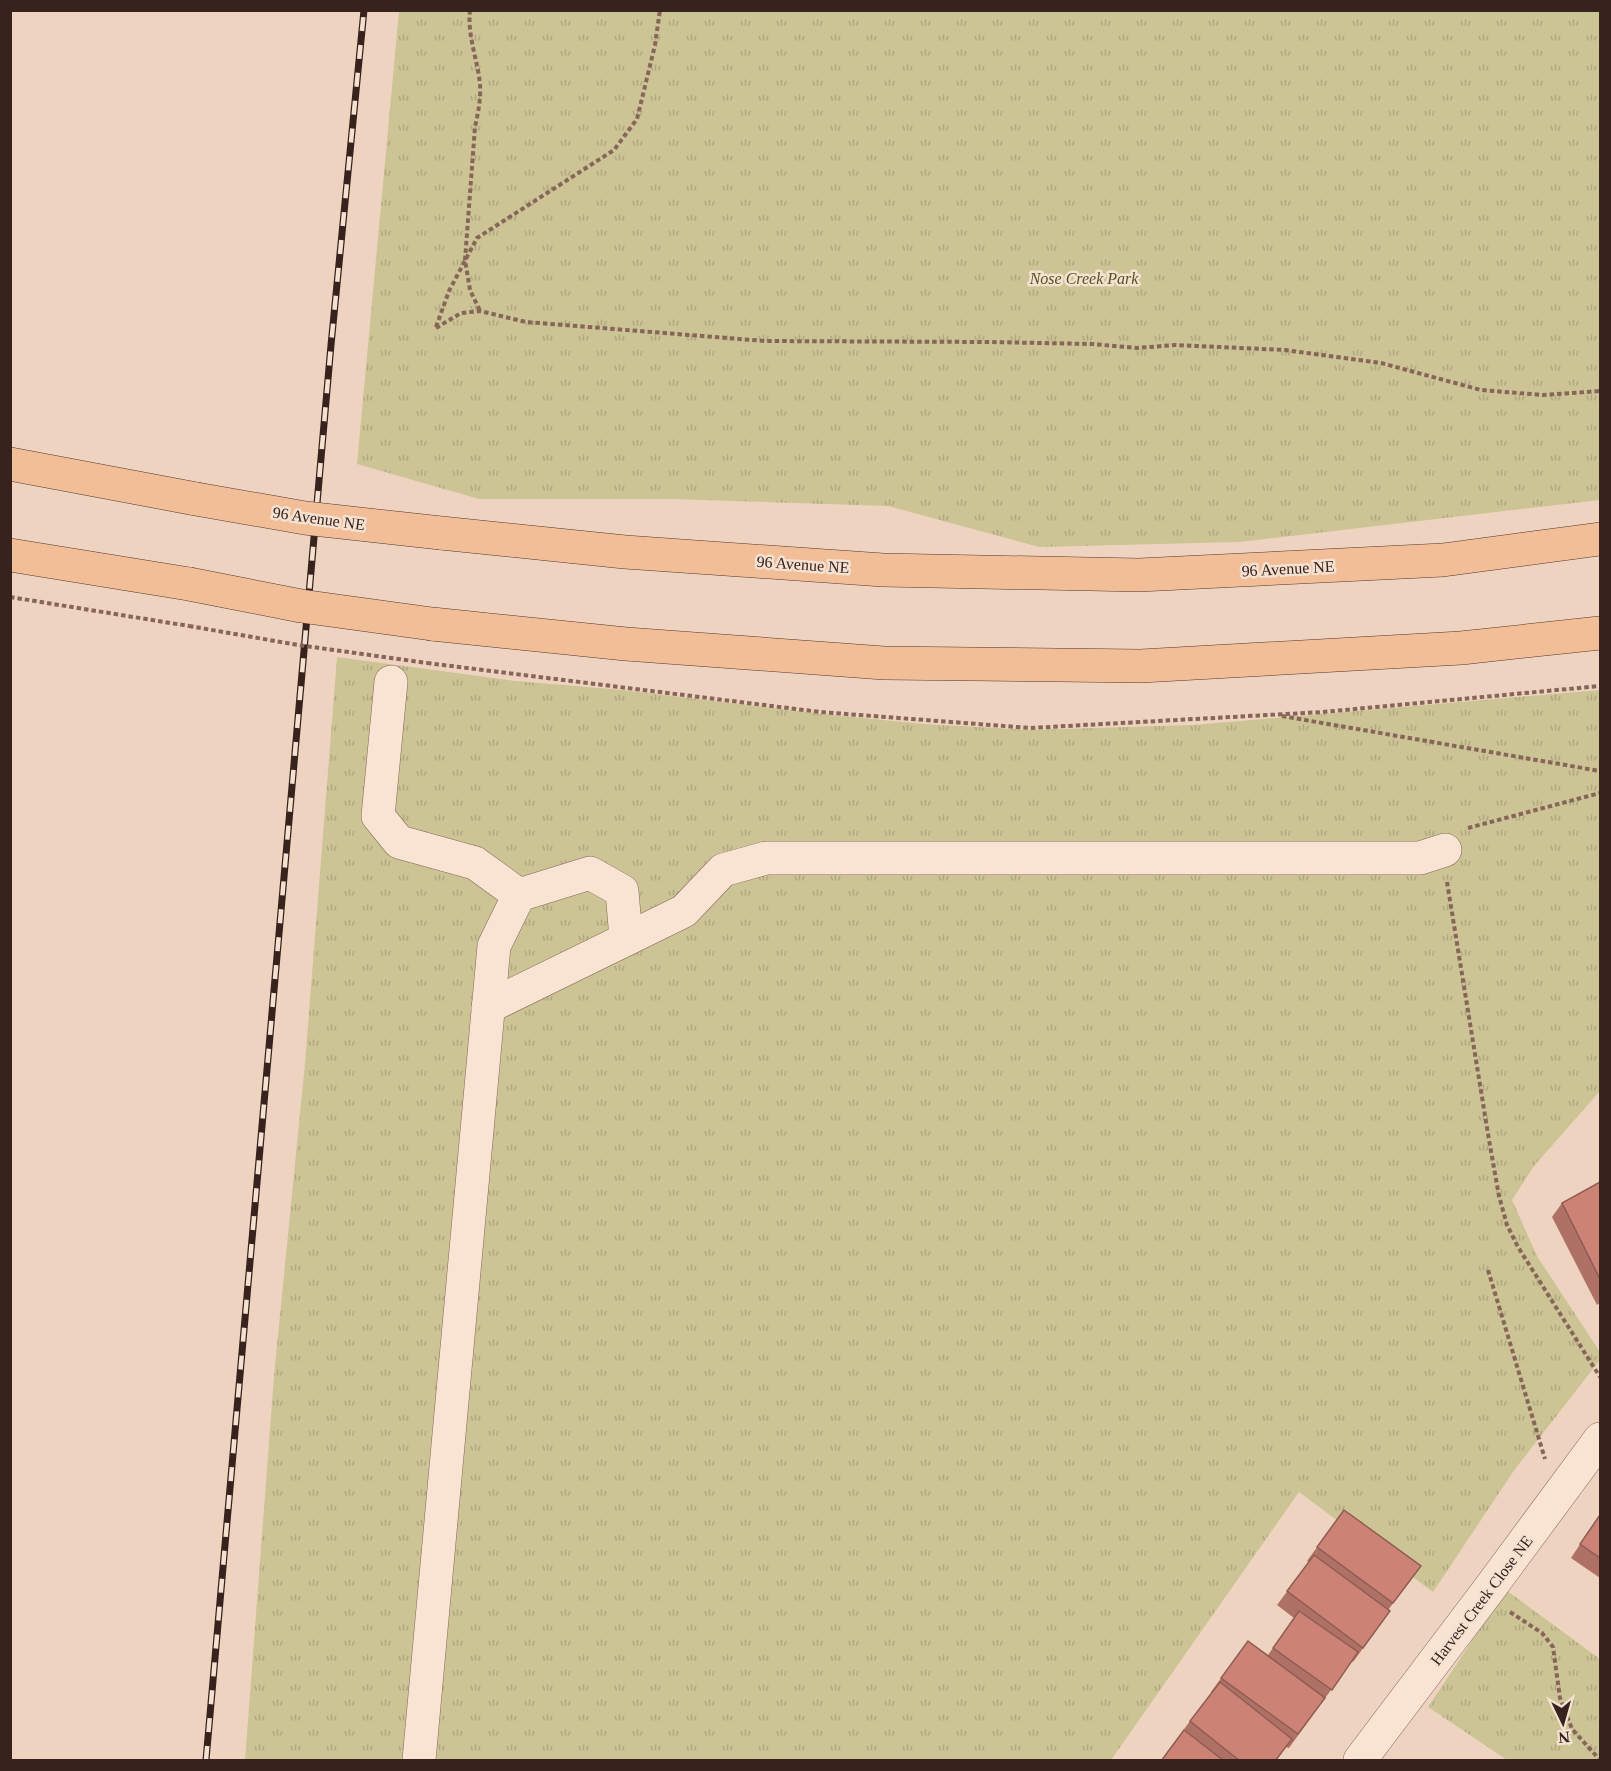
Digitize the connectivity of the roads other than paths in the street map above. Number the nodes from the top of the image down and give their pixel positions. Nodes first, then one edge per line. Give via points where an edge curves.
1 (10, 464) edge
2 (1600, 539) edge
3 (10, 555) edge
4 (1600, 633) edge
5 (392, 682) dead end
6 (1445, 850) road end
7 (519, 895) junction
8 (626, 939) junction
9 (488, 1007) junction
10 (1600, 1439) edge
11 (418, 1761) edge
12 (1359, 1761) edge

1 - 2 main road, 96 Avenue NE, bridge via 305,518 625,552 884,570 1139,575 1443,560
3 - 4 main road, bridge via 301,606 432,624 626,644 884,663 1141,666 1461,648
5 - 7 street via 378,816 399,842 475,863
6 - 8 street via 1420,858 766,858 723,870 684,911
7 - 8 street via 590,873 622,891
7 - 9 street via 494,946
8 - 9 street
9 - 11 street
10 - 12 street, Harvest Creek Close NE

